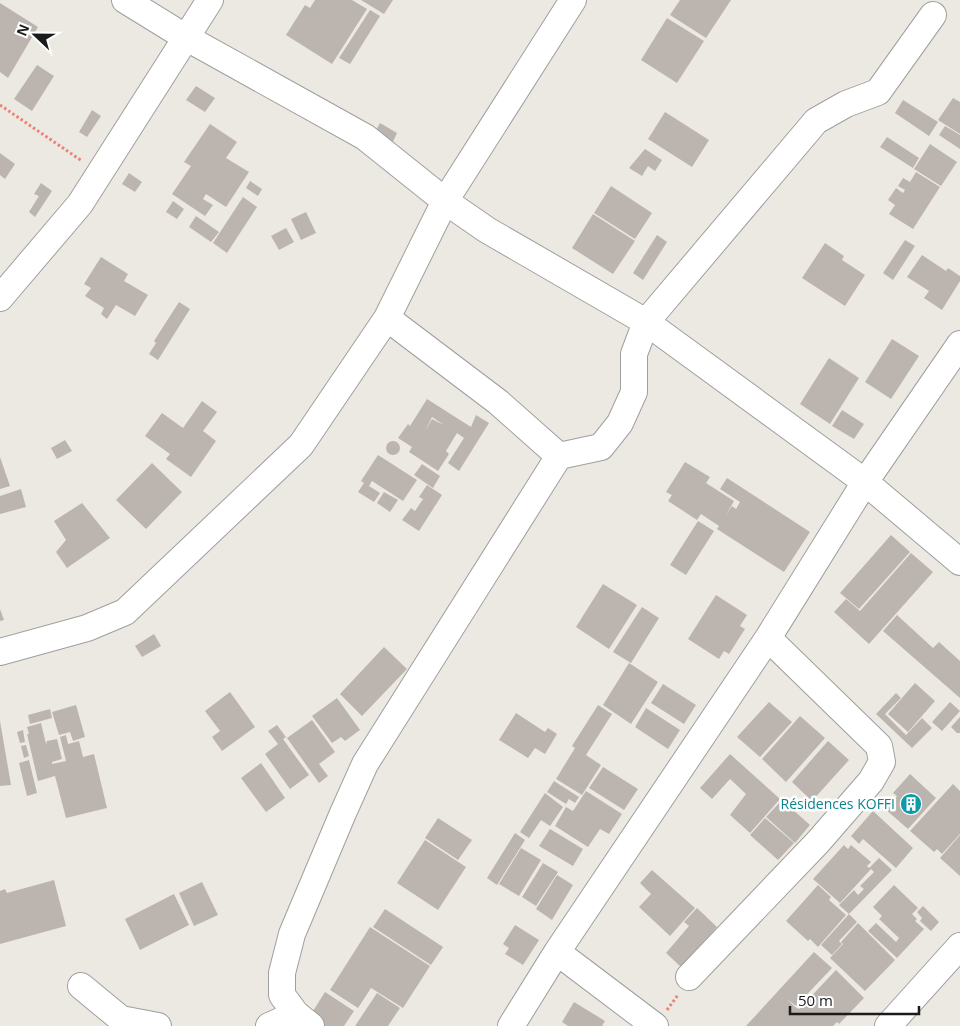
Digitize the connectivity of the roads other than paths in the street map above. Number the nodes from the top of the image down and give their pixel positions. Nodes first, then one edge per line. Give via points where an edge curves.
1 (124, 0) edge
2 (210, 0) edge
3 (573, 0) edge
4 (933, 15) dead end
5 (185, 37) junction
6 (445, 201) junction
7 (0, 298) edge
8 (387, 318) junction
9 (646, 322) junction
10 (960, 344) edge
11 (559, 456) junction
12 (866, 482) junction
13 (960, 562) edge
14 (768, 638) junction
15 (0, 652) edge
16 (960, 946) edge
17 (557, 952) junction
18 (689, 977) road end
19 (81, 986) dead end
20 (303, 1020) edge
21 (654, 1025) edge
22 (158, 1026) edge
23 (269, 1026) edge
24 (512, 1026) edge
25 (888, 1026) edge

1 - 5 street
2 - 5 street
3 - 6 street
4 - 9 street via 878,92 846,104 816,121
5 - 6 street via 366,137
5 - 7 street via 80,204
6 - 8 street
6 - 9 street via 487,230
8 - 11 street via 498,402
8 - 15 street via 301,445 126,612 86,628
9 - 11 street via 634,354 634,392 620,423 600,446
9 - 12 street
10 - 12 street
11 - 20 street via 364,764 292,934 282,973 282,995
12 - 13 street
12 - 14 street
14 - 17 street
14 - 18 street via 879,746 882,762 871,781 818,842
16 - 25 street
17 - 21 street
17 - 24 street
19 - 22 street via 121,1019
20 - 23 street

